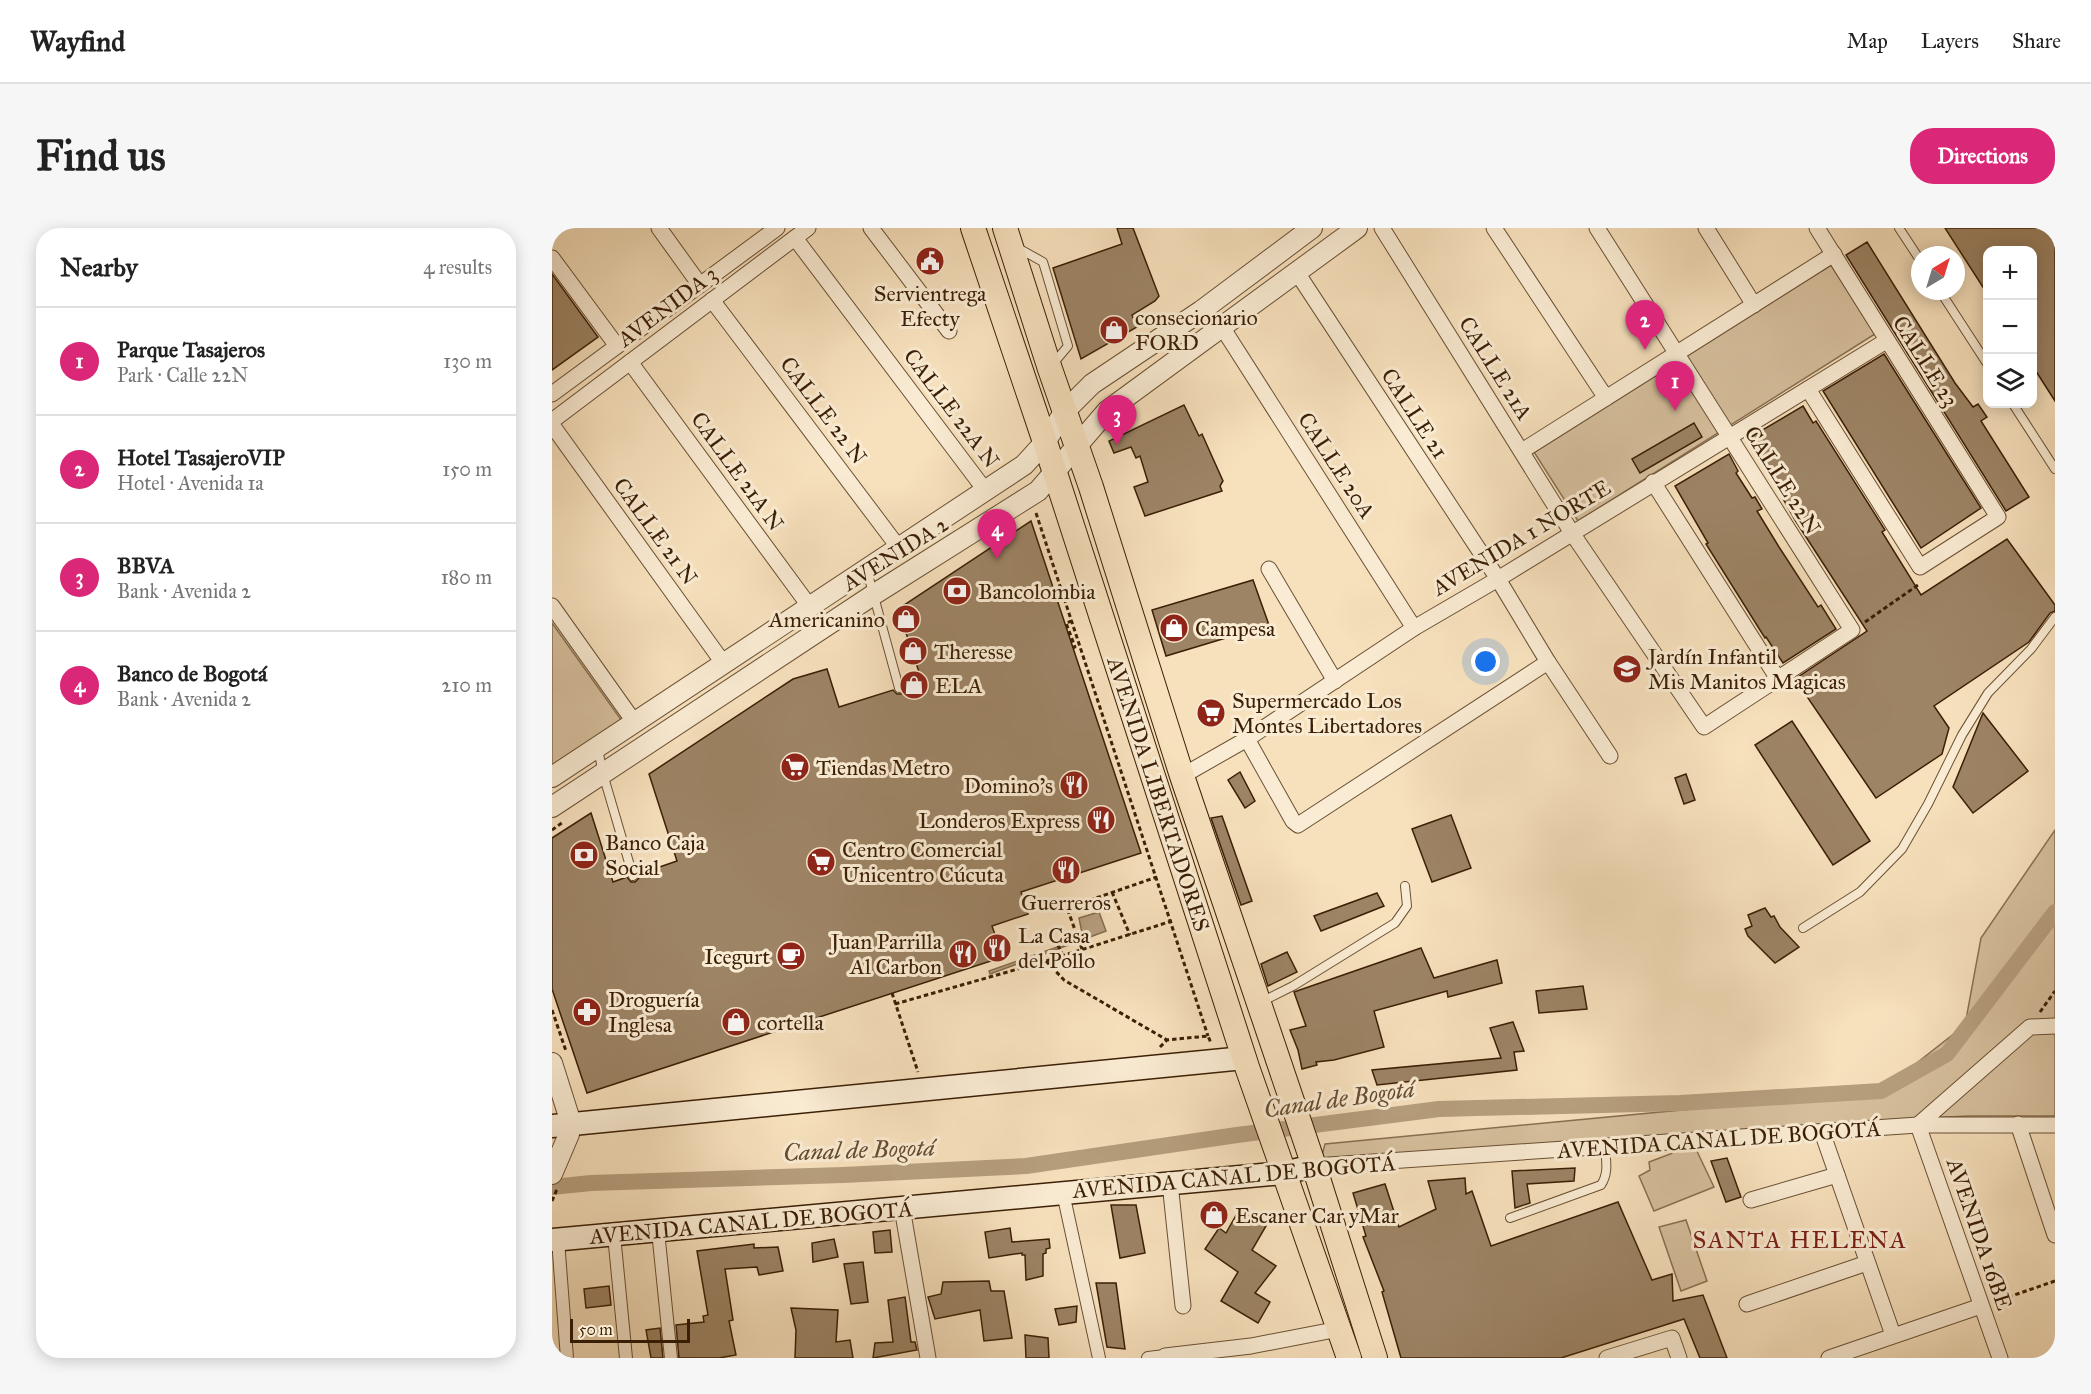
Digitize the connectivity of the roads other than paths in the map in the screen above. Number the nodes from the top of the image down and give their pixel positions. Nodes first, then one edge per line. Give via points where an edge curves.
1 (659, 228) edge
2 (777, 228) edge
3 (808, 228) edge
4 (871, 228) edge
5 (974, 228) edge
6 (1312, 228) edge
7 (1357, 228) edge
8 (1382, 228) edge
9 (1494, 228) edge
10 (1597, 228) edge
11 (1706, 228) edge
12 (1816, 228) edge
13 (1899, 228) edge
14 (1008, 236) edge
15 (795, 238) junction
16 (1911, 246) edge
17 (1834, 254) junction
18 (552, 258) edge
19 (1296, 271) junction
20 (700, 285) junction
21 (712, 300) junction
22 (1946, 300) edge
23 (1754, 305) junction
24 (1222, 327) junction
25 (949, 331) dead end
26 (1886, 341) junction
27 (617, 346) junction
28 (1677, 353) junction
29 (1983, 356) edge
30 (630, 362) junction
31 (1808, 389) junction
32 (552, 394) edge
33 (1606, 398) junction
34 (2016, 408) edge
35 (1065, 411) junction
36 (552, 423) edge
37 (1729, 436) junction
38 (1045, 442) junction
39 (1078, 446) junction
40 (1522, 451) junction
41 (2055, 469) edge
42 (1055, 473) junction
43 (1653, 482) junction
44 (986, 490) junction
45 (1572, 532) junction
46 (899, 548) junction
47 (867, 569) junction
48 (1269, 569) dead end
49 (1498, 579) junction
50 (873, 595) junction
51 (552, 606) edge
52 (810, 607) junction
53 (2055, 617) edge
54 (1414, 628) junction
55 (1548, 662) junction
56 (724, 664) junction
57 (1778, 679) junction
58 (1335, 681) junction
59 (899, 688) dead end
60 (635, 723) junction
61 (1247, 739) junction
62 (598, 748) junction
63 (1610, 756) dead end
64 (603, 774) junction
65 (1182, 776) junction
66 (552, 777) edge
67 (552, 807) edge
68 (633, 876) dead end
69 (1405, 886) dead end
70 (1803, 928) dead end
71 (1259, 1003) junction
72 (2055, 1026) edge
73 (1245, 1062) junction
74 (552, 1063) edge
75 (2018, 1124) junction
76 (1918, 1125) junction
77 (2055, 1125) edge
78 (559, 1126) edge
79 (1822, 1132) junction
80 (1605, 1146) junction
81 (1312, 1161) junction
82 (1282, 1165) junction
83 (552, 1174) edge
84 (1837, 1175) junction
85 (1170, 1183) junction
86 (1063, 1193) junction
87 (1751, 1200) dead end
88 (902, 1208) junction
89 (1510, 1218) dead end
90 (658, 1230) junction
91 (614, 1235) junction
92 (2055, 1236) edge
93 (555, 1240) edge
94 (1868, 1263) junction
95 (1747, 1304) dead end
96 (1183, 1306) dead end
97 (1981, 1306) junction
98 (1335, 1330) junction
99 (1893, 1335) junction
100 (1252, 1352) edge
101 (1165, 1357) edge
102 (567, 1358) edge
103 (626, 1358) edge
104 (671, 1358) edge
105 (928, 1358) edge
106 (1099, 1358) edge
107 (1148, 1358) edge
108 (1339, 1358) edge
109 (1349, 1358) edge
110 (1375, 1358) edge
111 (1607, 1358) edge
112 (1679, 1358) edge
113 (1829, 1358) edge
114 (2000, 1358) edge

1 - 20 street
2 - 20 street, AVENIDA 3
3 - 15 street, AVENIDA 3
4 - 25 street
5 - 38 main road, AVENIDA LIBERTADORES
6 - 35 street, AVENIDA 2 via 1201,311 1092,384
7 - 19 street, AVENIDA 2
8 - 40 street, CALLE 21A
9 - 33 street
10 - 28 street, CALLE 22N
11 - 23 street
12 - 17 street, CALLE 23
13 - 16 lane
14 - 35 main road, AVENIDA LIBERTADORES
15 - 21 street, AVENIDA 3
15 - 44 street, CALLE 22A N
17 - 23 street
17 - 26 street, CALLE 23
18 - 27 street
19 - 24 street, AVENIDA 2
19 - 49 street, CALLE 21
20 - 27 street, AVENIDA 3
21 - 30 street, AVENIDA 3
21 - 46 street, CALLE 22 N
22 - 29 lane
23 - 28 street
24 - 39 street, AVENIDA 2 via 1107,411
24 - 54 street, CALLE 20A
26 - 31 street, AVENIDA 1 NORTE
26 - 31 street, CALLE 23 via 1998,517 1920,567
27 - 32 street, AVENIDA 3
28 - 33 street
28 - 37 street, CALLE 22N
30 - 36 street, AVENIDA 3
30 - 52 street, CALLE 21A N
31 - 37 street, AVENIDA 1 NORTE
33 - 40 street
34 - 41 lane
35 - 38 street, AVENIDA 2
35 - 39 main road, AVENIDA LIBERTADORES
36 - 56 street, CALLE 21 N
37 - 43 street, AVENIDA 1 NORTE
37 - 57 street, CALLE 22N via 1852,630
38 - 42 main road, AVENIDA LIBERTADORES
38 - 44 street, AVENIDA 2 via 1024,465
39 - 42 street, AVENIDA 2
39 - 65 main road, AVENIDA LIBERTADORES
40 - 45 street, CALLE 21A
42 - 50 street, AVENIDA 2 via 1038,491
42 - 73 main road, AVENIDA LIBERTADORES
43 - 45 street, AVENIDA 1 NORTE
43 - 57 street
44 - 46 street, AVENIDA 2
45 - 49 street, AVENIDA 1 NORTE
45 - 57 street, CALLE 21A via 1704,728
46 - 47 street, AVENIDA 2
47 - 50 lane
47 - 52 street, AVENIDA 2
48 - 58 street
49 - 54 street, AVENIDA 1 NORTE
49 - 55 street, CALLE 21
50 - 59 lane
50 - 64 street, AVENIDA 2
51 - 60 street
52 - 56 street, AVENIDA 2
53 - 70 lane via 2031,649 1988,693 1902,849 1860,892
54 - 58 street, AVENIDA 1 NORTE
55 - 61 street via 1298,825
55 - 63 street, CALLE 21
56 - 60 street, AVENIDA 2
58 - 61 street, AVENIDA 1 NORTE
60 - 62 street, AVENIDA 2
61 - 65 street, AVENIDA 1 NORTE
62 - 64 lane
62 - 66 street, AVENIDA 2
64 - 67 street, AVENIDA 2
64 - 68 lane
65 - 71 main road, AVENIDA LIBERTADORES
69 - 71 lane via 1407,906 1395,923
71 - 81 main road, AVENIDA LIBERTADORES
72 - 76 street via 2030,1027
73 - 78 main road
73 - 82 main road, AVENIDA LIBERTADORES
74 - 78 street
75 - 76 street, AVENIDA CANAL DE BOGOTÁ
75 - 77 street, AVENIDA CANAL DE BOGOTÁ
75 - 92 street
76 - 79 street, AVENIDA CANAL DE BOGOTÁ
76 - 97 street, AVENIDA 16BE
78 - 83 street
79 - 80 street, AVENIDA CANAL DE BOGOTÁ
79 - 84 street
80 - 81 street, AVENIDA CANAL DE BOGOTÁ
80 - 89 lane via 1606,1178 1601,1185
81 - 82 main road, AVENIDA CANAL DE BOGOTÁ
81 - 110 main road, AVENIDA LIBERTADORES
82 - 85 main road, AVENIDA CANAL DE BOGOTÁ
82 - 98 main road, AVENIDA LIBERTADORES
84 - 87 street
84 - 94 street
85 - 86 main road, AVENIDA CANAL DE BOGOTÁ
85 - 96 street
86 - 88 main road, AVENIDA CANAL DE BOGOTÁ
86 - 106 street
88 - 90 main road, AVENIDA CANAL DE BOGOTÁ
88 - 105 street
90 - 91 main road, AVENIDA CANAL DE BOGOTÁ
90 - 104 street
91 - 93 main road, AVENIDA CANAL DE BOGOTÁ
91 - 103 street
93 - 102 street
94 - 95 street
94 - 99 street
97 - 99 street
97 - 114 street, AVENIDA 16BE
98 - 100 street
98 - 108 street
98 - 109 main road, AVENIDA LIBERTADORES
99 - 113 street
100 - 101 street
101 - 107 street
111 - 112 street via 1672,1338

